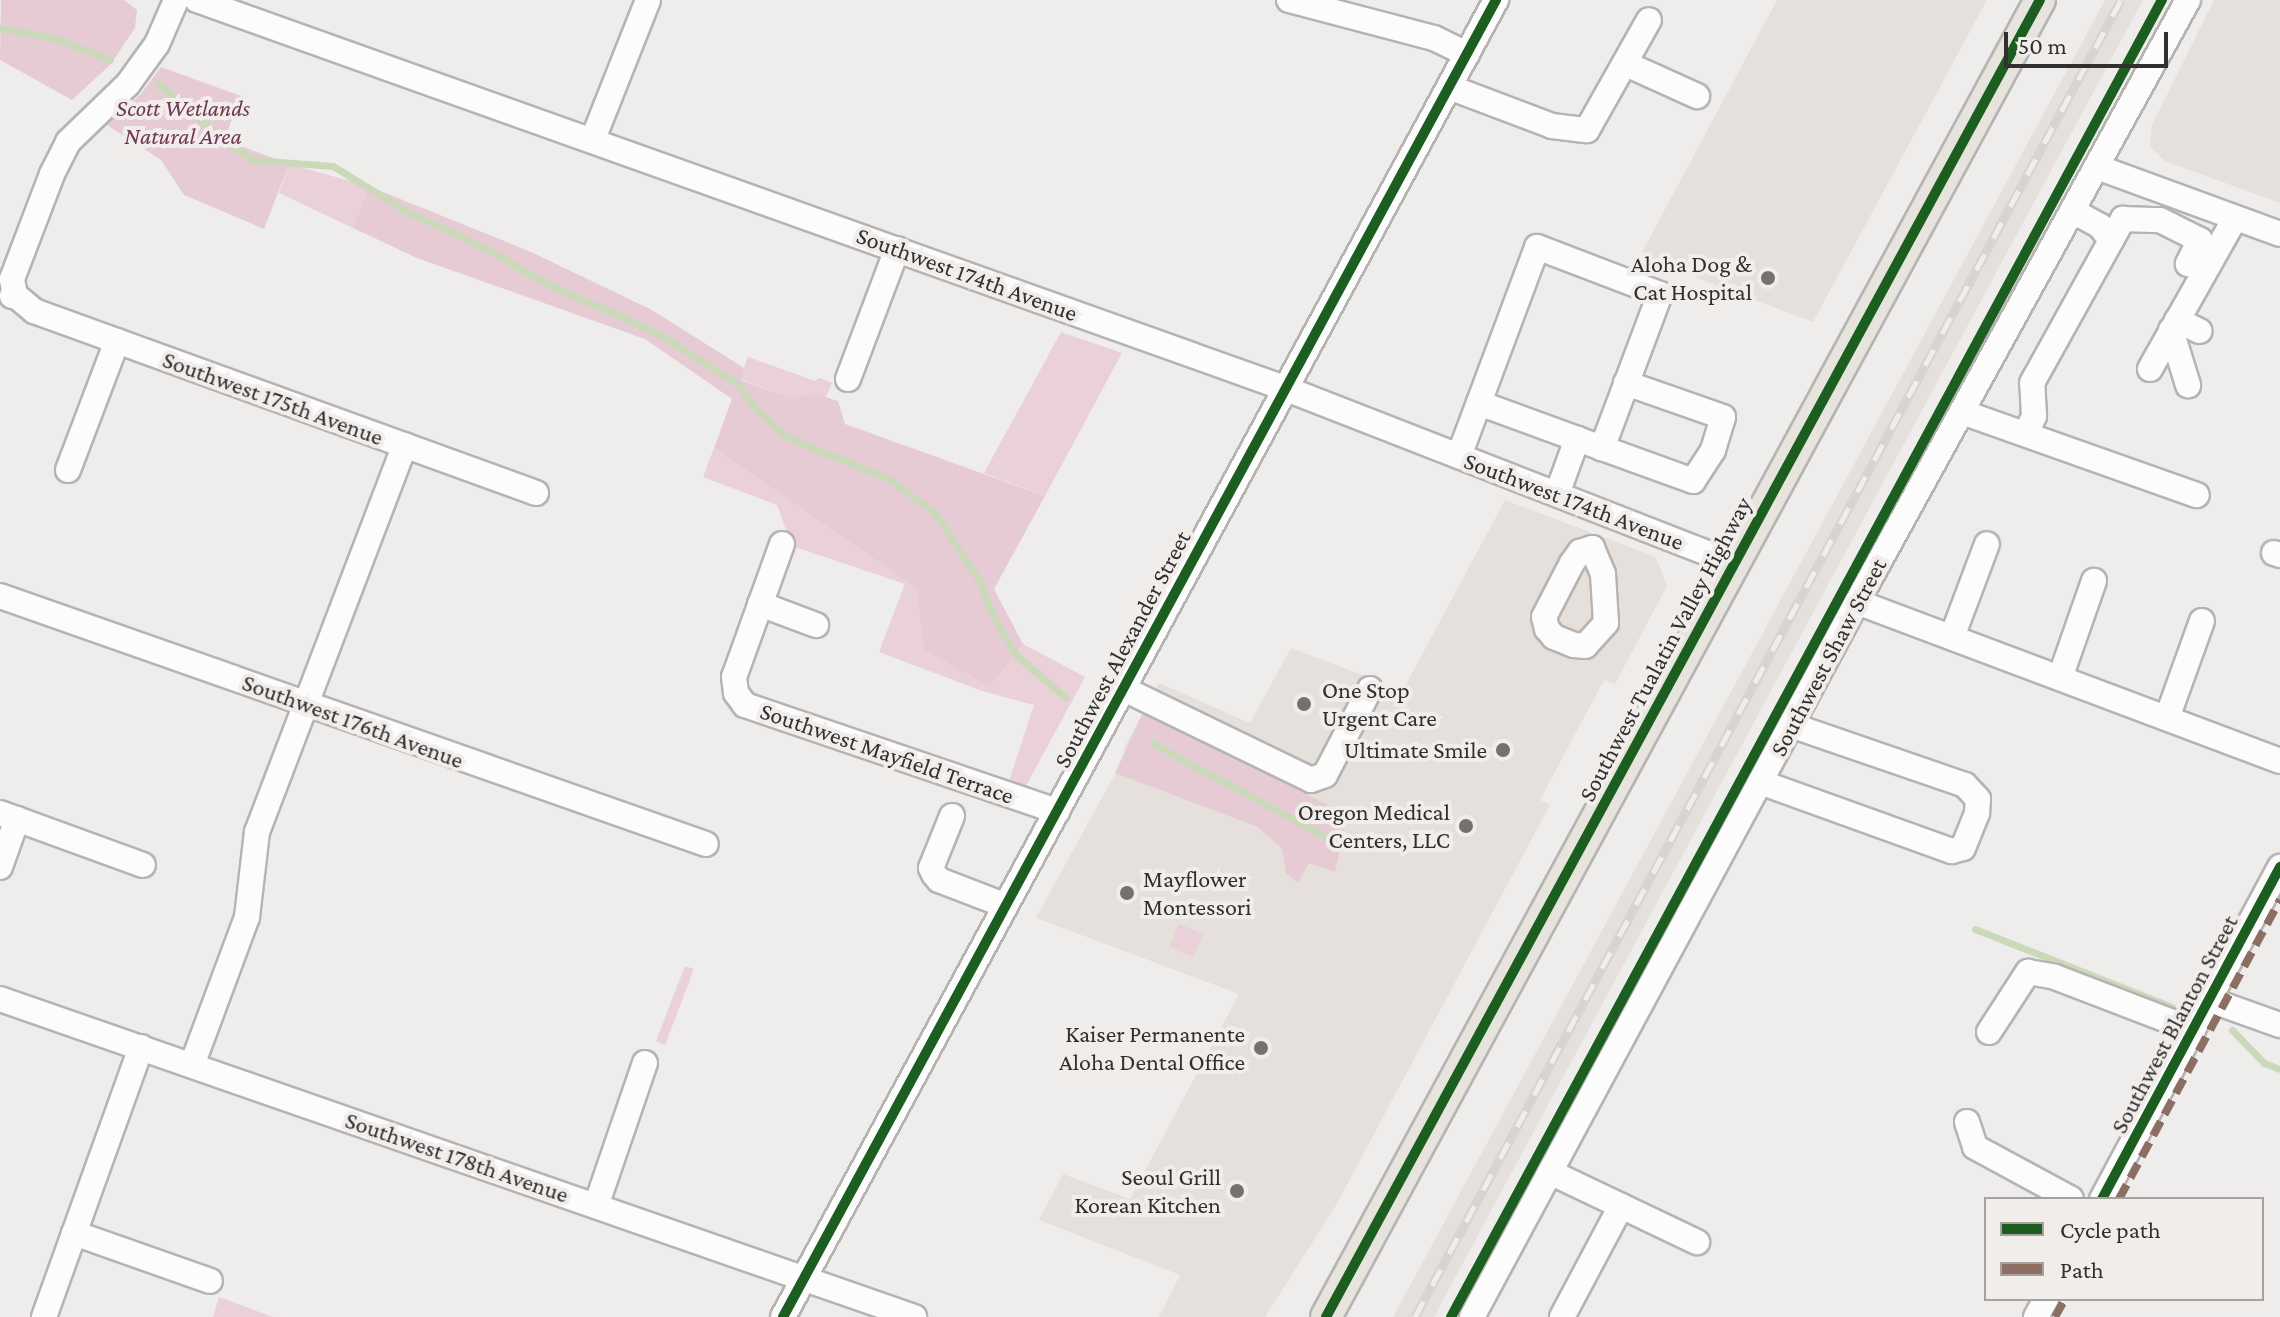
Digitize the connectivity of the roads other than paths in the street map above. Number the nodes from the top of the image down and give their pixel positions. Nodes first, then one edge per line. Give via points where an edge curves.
1 (176, 0) edge
2 (197, 0) edge
3 (648, 0) edge
4 (1289, 0) edge
5 (1496, 0) edge
6 (2040, 0) edge
7 (2188, 0) edge
8 (1649, 20) dead end
9 (1467, 54) junction
10 (1626, 64) junction
11 (1449, 87) junction
12 (1697, 96) dead end
13 (593, 139) junction
14 (2097, 167) junction
15 (2073, 211) junction
16 (2235, 218) junction
17 (2280, 234) edge
18 (2111, 240) junction
19 (897, 249) junction
20 (2188, 264) dead end
21 (2174, 325) junction
22 (2200, 331) dead end
23 (117, 341) junction
24 (2150, 369) dead end
25 (848, 379) dead end
26 (1626, 383) junction
27 (2188, 385) dead end
28 (1284, 388) junction
29 (1479, 403) junction
30 (1962, 412) junction
31 (2026, 434) junction
32 (1577, 439) junction
33 (405, 445) junction
34 (1602, 448) junction
35 (1459, 456) junction
36 (68, 470) dead end
37 (536, 493) dead end
38 (1557, 494) junction
39 (2197, 495) dead end
40 (782, 544) dead end
41 (1987, 544) dead end
42 (1733, 563) junction
43 (2094, 581) dead end
44 (0, 596) edge
45 (1857, 602) junction
46 (760, 604) junction
47 (2202, 621) dead end
48 (816, 625) dead end
49 (1952, 637) junction
50 (2060, 678) junction
51 (1124, 689) junction
52 (1370, 689) dead end
53 (306, 704) junction
54 (2167, 718) junction
55 (1791, 725) junction
56 (2280, 761) edge
57 (1760, 782) junction
58 (1057, 811) junction
59 (8, 816) edge
60 (952, 816) dead end
61 (706, 844) dead end
62 (143, 865) dead end
63 (0, 867) edge
64 (2280, 867) edge
65 (1004, 905) junction
66 (0, 999) edge
67 (2210, 1000) junction
68 (2280, 1025) edge
69 (2193, 1030) junction
70 (1989, 1032) dead end
71 (141, 1047) junction
72 (645, 1063) dead end
73 (192, 1065) junction
74 (1967, 1122) dead end
75 (1550, 1172) junction
76 (2067, 1197) edge
77 (2103, 1197) edge
78 (596, 1206) junction
79 (1621, 1206) junction
80 (74, 1233) junction
81 (1697, 1242) dead end
82 (806, 1279) junction
83 (210, 1281) dead end
84 (44, 1317) edge
85 (783, 1317) edge
86 (914, 1317) edge
87 (1326, 1317) edge
88 (1472, 1317) edge
89 (1562, 1317) edge

1 - 23 street, Southwest 175th Avenue via 157,44 128,84 68,142 12,279 14,296 34,311
2 - 13 street, Southwest 174th Avenue
3 - 13 street
4 - 9 street via 1434,38
5 - 9 street, Southwest Alexander Street
6 - 42 main road, Southwest Tualatin Valley Highway
7 - 14 street, Southwest Shaw Street
8 - 10 street
9 - 11 street, Southwest Alexander Street
10 - 11 street via 1587,130 1552,126
10 - 12 street
11 - 28 street, Southwest Alexander Street
13 - 19 street, Southwest 174th Avenue
14 - 15 street, Southwest Shaw Street
14 - 16 street
15 - 18 street via 2100,226
15 - 30 street, Southwest Shaw Street
16 - 17 street
16 - 21 street
18 - 20 street via 2123,219 2160,220 2200,240
18 - 31 street via 2032,383 2034,416
19 - 25 street
19 - 28 street, Southwest 174th Avenue
21 - 22 street
21 - 24 street
21 - 27 street
23 - 33 street, Southwest 175th Avenue
23 - 36 street
26 - 29 street via 1660,294 1537,247
26 - 34 street
26 - 34 street via 1723,417 1713,450 1693,481
28 - 35 street, Southwest 174th Avenue
28 - 51 street, Southwest Alexander Street
29 - 32 street
29 - 35 street
30 - 31 street
30 - 45 street, Southwest Shaw Street
31 - 39 street
32 - 34 street
32 - 38 street
33 - 37 street, Southwest 175th Avenue
33 - 53 street
35 - 38 street, Southwest 174th Avenue
38 - 42 street, Southwest 174th Avenue
40 - 46 street, Southwest Mayfield Terrace
41 - 49 street
42 - 87 main road, Southwest Tualatin Valley Highway
43 - 50 street
44 - 53 street, Southwest 176th Avenue
45 - 49 street
45 - 55 street, Southwest Shaw Street
46 - 48 street
46 - 58 street, Southwest Mayfield Terrace via 734,677 745,705
47 - 54 street
49 - 50 street
50 - 54 street
51 - 52 street via 1311,780 1325,775
51 - 58 street, Southwest Alexander Street
53 - 61 street, Southwest 176th Avenue
53 - 73 street via 257,832 247,917
54 - 56 street
55 - 57 street, Southwest Shaw Street
55 - 57 street via 1965,785 1978,799 1963,848 1952,851
57 - 75 street, Southwest Shaw Street
58 - 65 street, Southwest Alexander Street
59 - 62 street
59 - 63 street
60 - 65 street via 931,868 934,874
64 - 67 street, Southwest Blanton Street
65 - 82 street, Southwest Alexander Street
66 - 71 street, Southwest 178th Avenue
67 - 68 street
67 - 69 street, Southwest Blanton Street
69 - 70 street via 2055,977 2028,972
69 - 77 street, Southwest Blanton Street
71 - 73 street, Southwest 178th Avenue
71 - 80 street
72 - 78 street
73 - 78 street, Southwest 178th Avenue
74 - 76 street via 1975,1147
75 - 79 street
75 - 88 street, Southwest Shaw Street
78 - 82 street, Southwest 178th Avenue
79 - 81 street
79 - 89 street
80 - 83 street
80 - 84 street
82 - 85 street, Southwest Alexander Street
82 - 86 street, Southwest 178th Avenue

